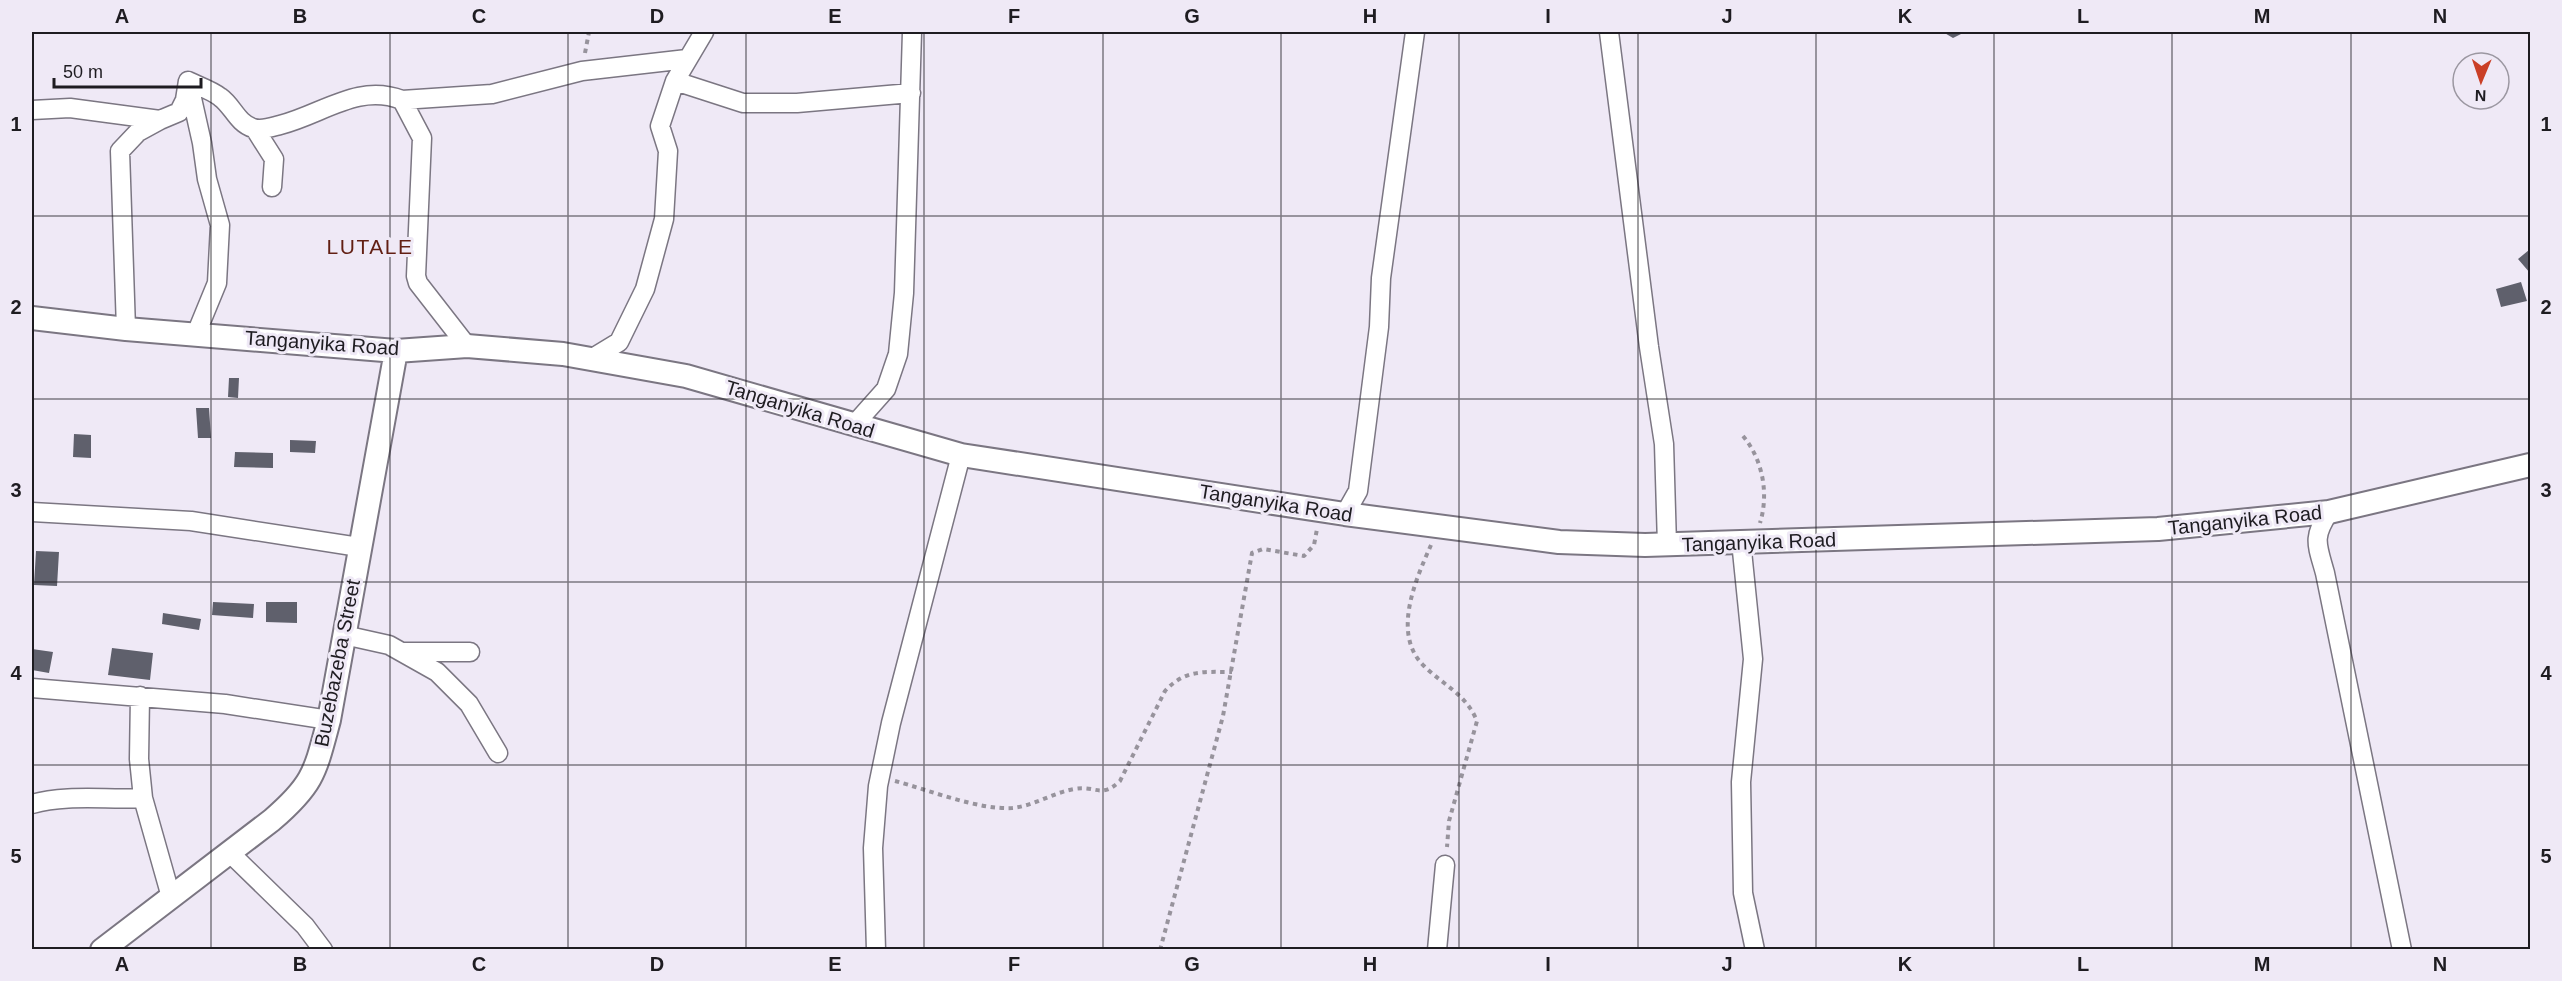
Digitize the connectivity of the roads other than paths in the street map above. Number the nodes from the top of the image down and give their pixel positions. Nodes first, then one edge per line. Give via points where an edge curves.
1 (704, 32) edge
2 (912, 32) edge
3 (1415, 32) edge
4 (1609, 32) edge
5 (687, 59) junction
6 (188, 81) junction
7 (675, 81) junction
8 (911, 93) junction
9 (402, 99) junction
10 (32, 110) edge
11 (160, 120) junction
12 (255, 129) junction
13 (272, 187) dead end
14 (32, 318) edge
15 (126, 329) junction
16 (196, 334) junction
17 (467, 346) junction
18 (396, 351) junction
19 (591, 359) junction
20 (854, 425) junction
21 (961, 455) junction
22 (2530, 465) edge
23 (32, 512) edge
24 (2329, 512) junction
25 (1345, 514) junction
26 (1748, 541) junction
27 (1667, 545) junction
28 (358, 547) junction
29 (344, 635) junction
30 (404, 652) junction
31 (470, 652) dead end
32 (32, 688) edge
33 (140, 696) junction
34 (329, 720) junction
35 (498, 753) dead end
36 (143, 798) junction
37 (32, 804) edge
38 (230, 853) junction
39 (1445, 865) road end
40 (171, 897) junction
41 (102, 950) edge
42 (323, 950) edge
43 (876, 950) edge
44 (1437, 950) edge
45 (1755, 950) edge
46 (2402, 950) edge

1 - 5 street
2 - 8 street
3 - 25 street via 1358,491
4 - 27 street via 1664,444
5 - 7 street
5 - 9 street via 582,71 492,94
6 - 11 street via 179,112
6 - 12 street via 221,97 242,123
6 - 16 street via 220,225 217,283
7 - 8 street via 743,103 797,103
7 - 19 street via 660,126 668,151 664,219 656,255 645,290 619,342
8 - 20 street via 898,354 886,389
9 - 12 street via 388,94 351,96 303,118
9 - 17 street via 422,138 416,276
10 - 11 street via 70,108
11 - 15 street via 138,132 120,151
12 - 13 street via 274,159
14 - 15 street, Tanganyika Road
15 - 16 street, Tanganyika Road
16 - 18 street, Tanganyika Road
17 - 18 street, Tanganyika Road
17 - 19 street, Tanganyika Road
18 - 28 street, Buzebazeba Street
19 - 20 street, Tanganyika Road via 706,381
20 - 21 street, Tanganyika Road
21 - 25 street, Tanganyika Road
21 - 43 street via 880,777 873,848
22 - 24 street, Tanganyika Road
23 - 28 street via 191,521
24 - 26 street, Tanganyika Road via 2158,529
24 - 46 street via 2316,531 2316,542
25 - 27 street, Tanganyika Road via 1559,542
26 - 27 street, Tanganyika Road
26 - 45 street via 1753,659 1741,782 1743,893
28 - 29 street, Buzebazeba Street
29 - 30 street
29 - 34 street, Buzebazeba Street
30 - 31 street
30 - 35 street via 437,672 469,704
32 - 33 street
33 - 34 street
33 - 36 street
34 - 38 street, Buzebazeba Street via 306,788
36 - 37 street via 47,800
36 - 40 street
38 - 40 street, Buzebazeba Street
38 - 42 street via 305,926
39 - 44 street
40 - 41 street, Buzebazeba Street

